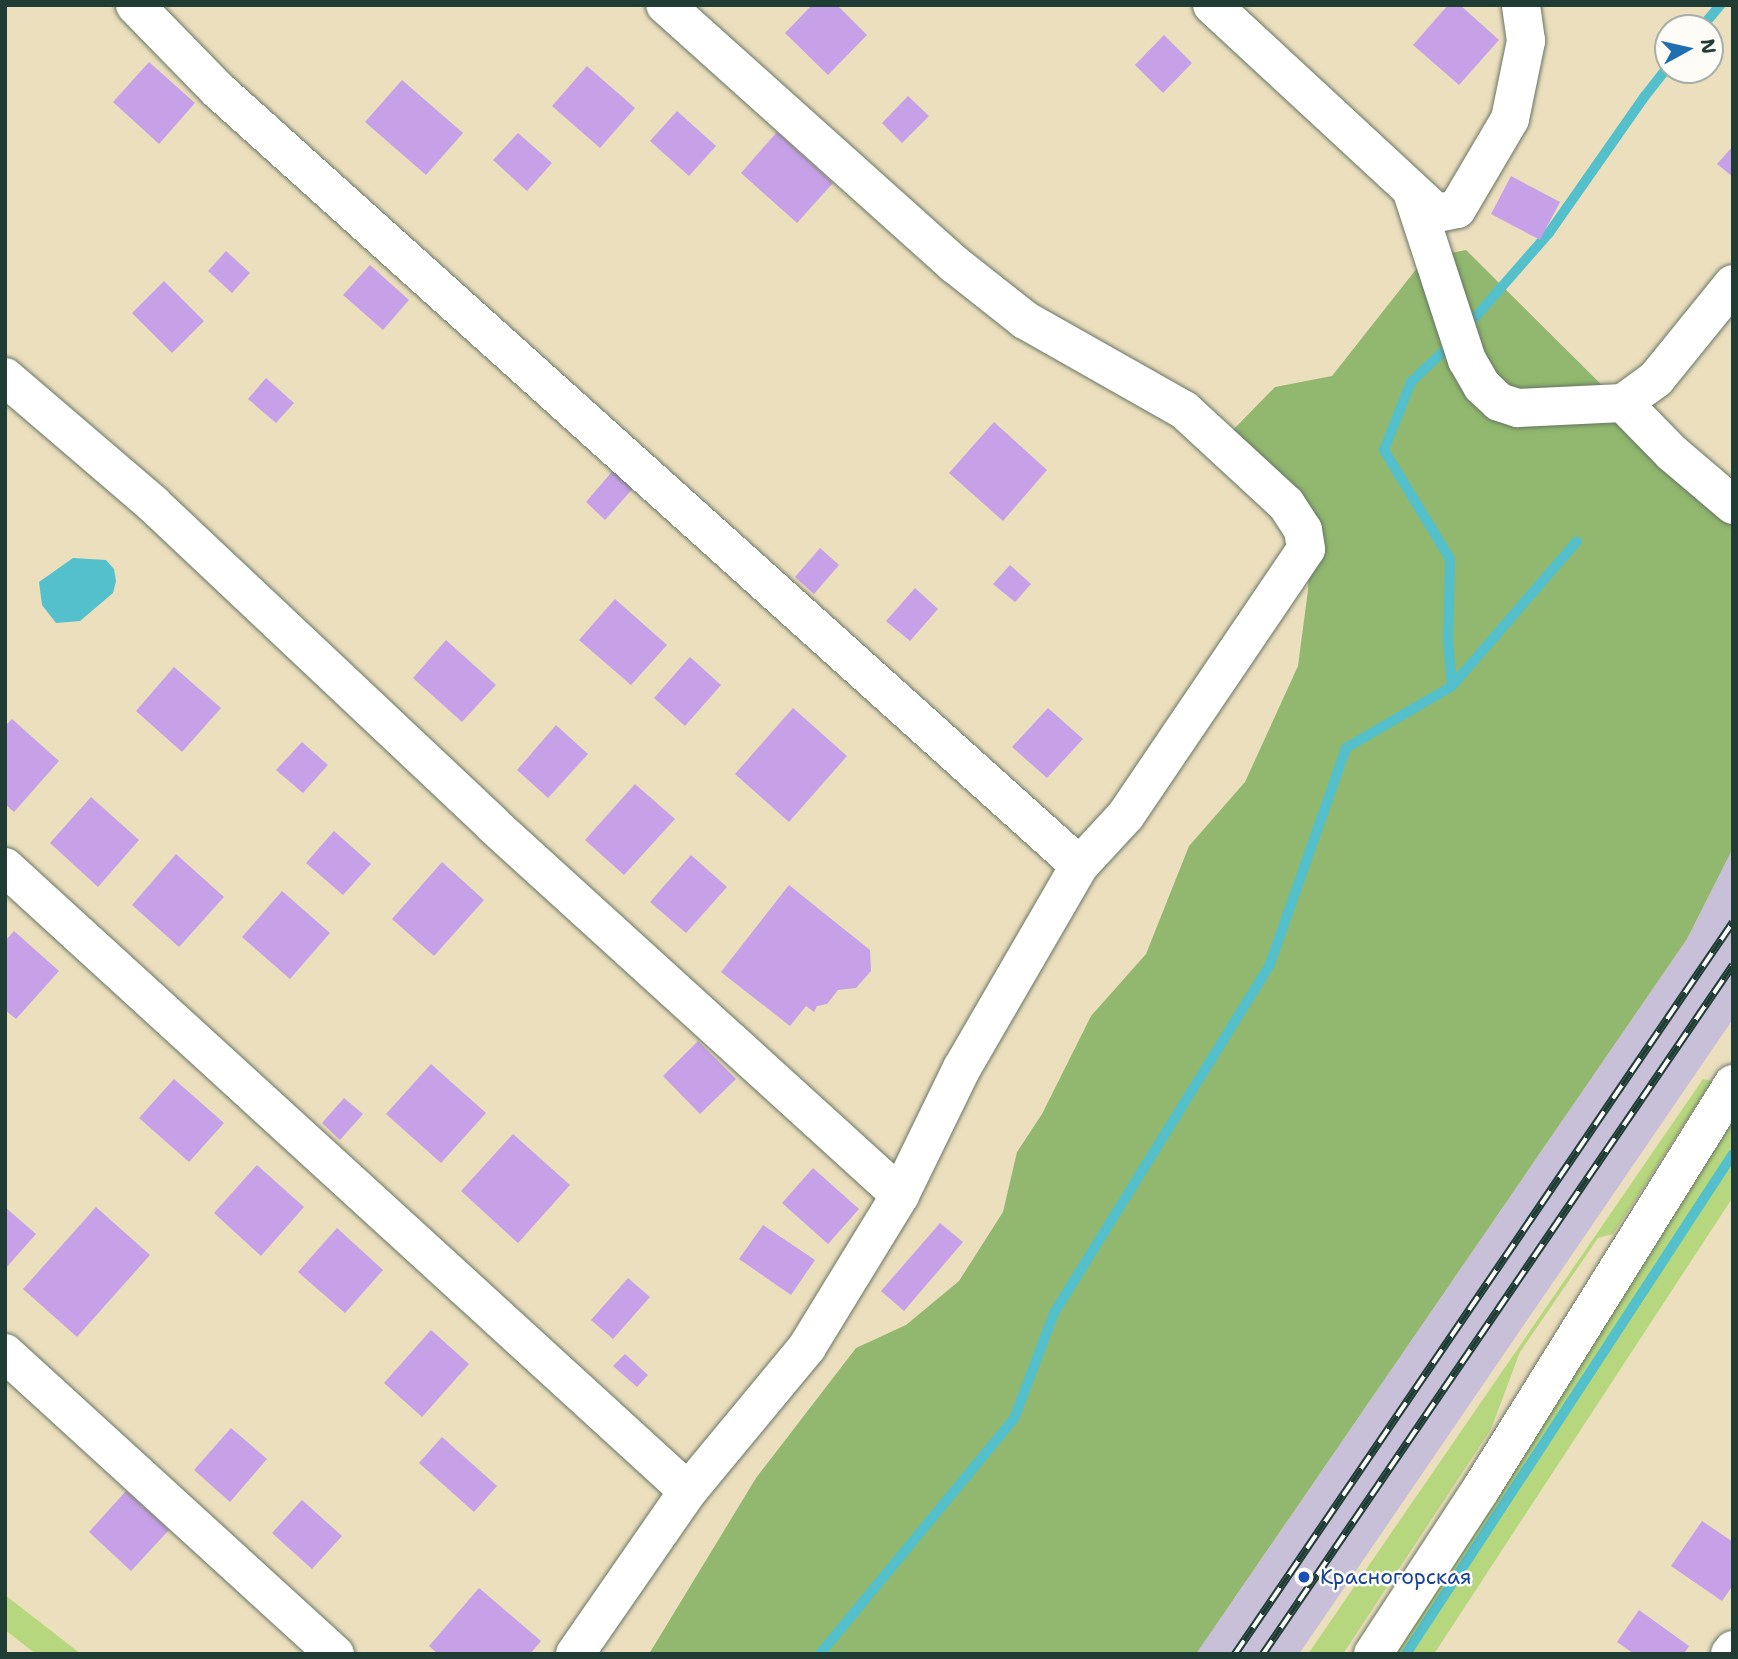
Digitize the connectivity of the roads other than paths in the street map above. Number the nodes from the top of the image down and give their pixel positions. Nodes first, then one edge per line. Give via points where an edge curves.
1 (135, 5) edge
2 (665, 5) edge
3 (1212, 5) edge
4 (1521, 5) edge
5 (1425, 202) junction
6 (1733, 284) edge
7 (5, 376) edge
8 (1623, 403) junction
9 (1733, 505) edge
10 (1071, 858) dead end
11 (5, 867) edge
12 (1733, 1084) edge
13 (900, 1195) junction
14 (5, 1353) edge
15 (688, 1491) junction
16 (335, 1654) edge
17 (575, 1654) edge
18 (1373, 1654) edge

1 - 10 street via 219,91
2 - 13 street via 954,264 1025,320 1184,410 1286,504 1303,530 1306,548 1298,560 1126,815 1079,866 962,1068
3 - 5 street
4 - 5 street via 1526,41 1510,119 1457,208
5 - 8 street via 1461,344 1482,386 1500,402 1518,408
6 - 8 street via 1656,379
7 - 13 street via 153,504 491,823
8 - 9 street
11 - 15 street
12 - 18 street
13 - 15 street via 807,1347
14 - 16 street
15 - 17 street

